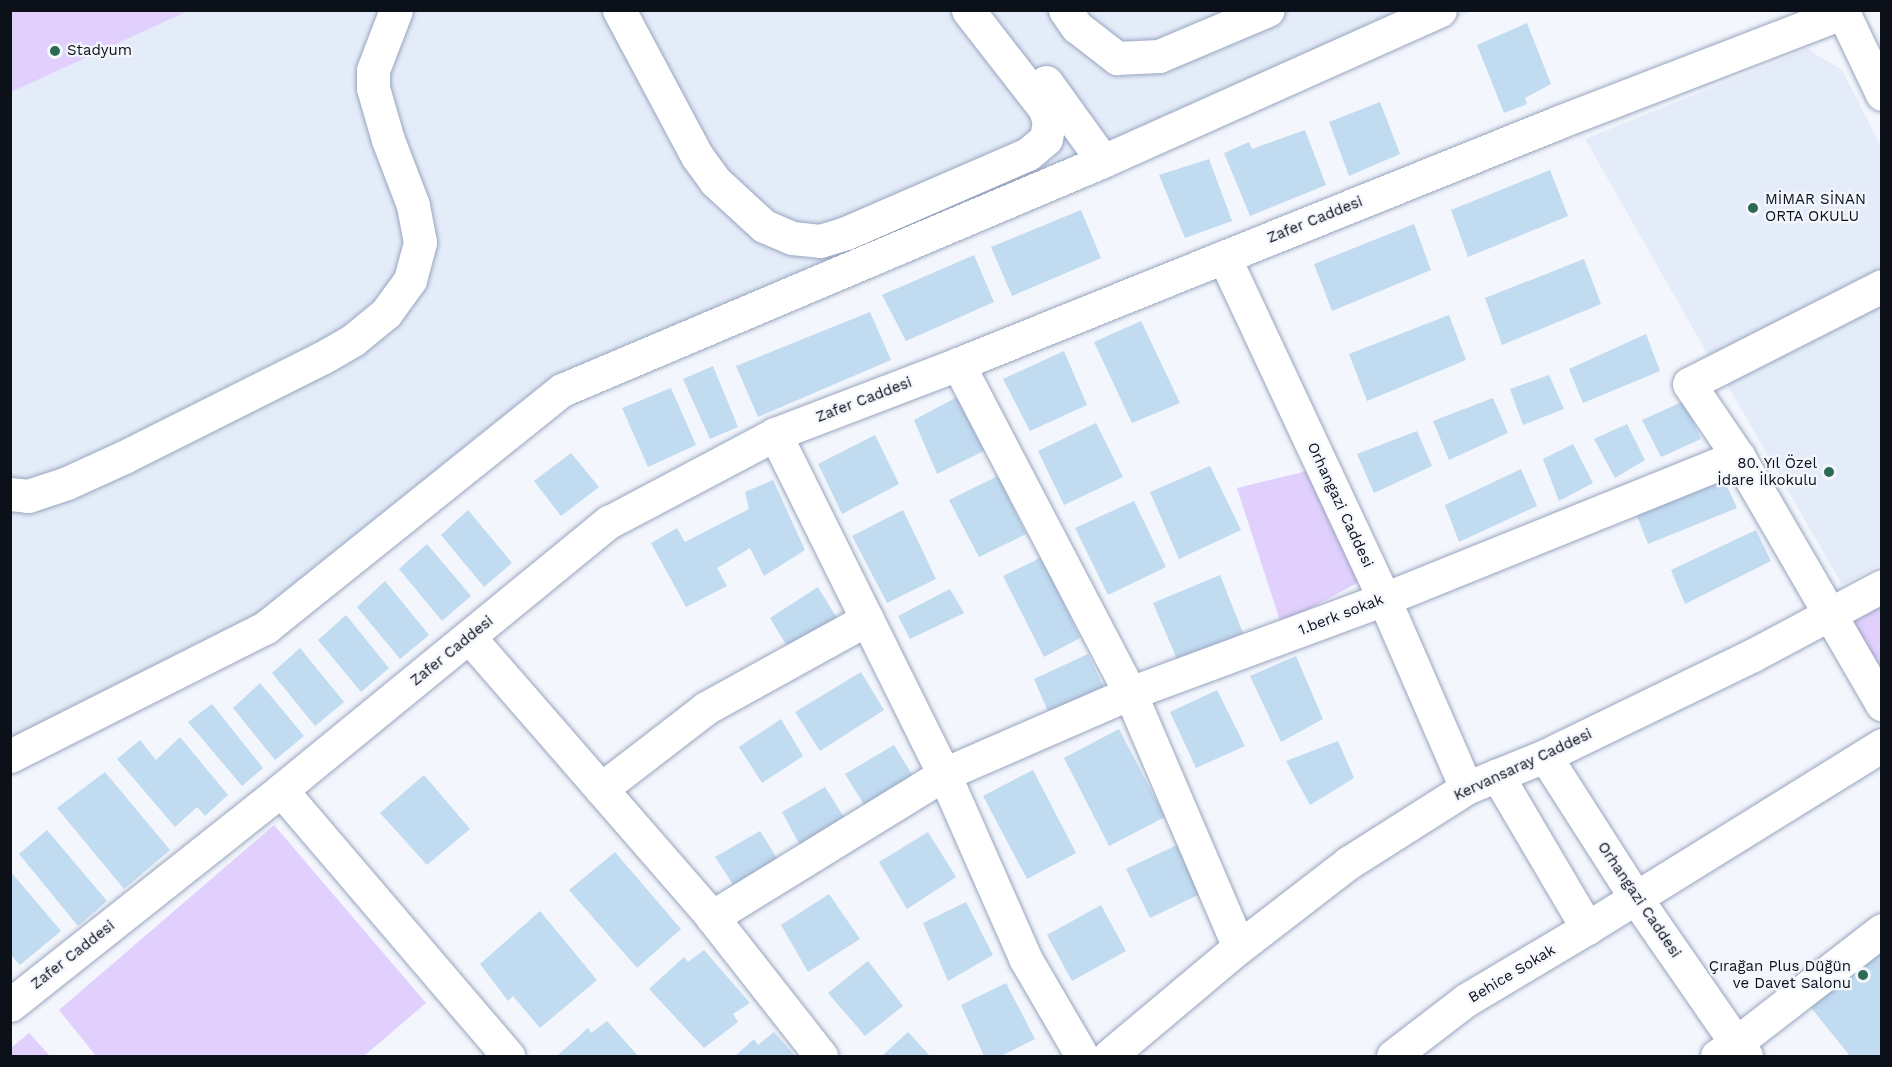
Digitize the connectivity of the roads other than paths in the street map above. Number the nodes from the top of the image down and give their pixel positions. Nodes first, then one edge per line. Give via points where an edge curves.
1 (619, 10) edge
2 (968, 10) edge
3 (994, 10) edge
4 (1065, 10) edge
5 (1268, 10) edge
6 (1440, 10) edge
7 (1842, 12) edge
8 (399, 13) edge
9 (1881, 94) edge
10 (1103, 161) junction
11 (1224, 257) junction
12 (1881, 286) edge
13 (958, 364) junction
14 (775, 434) junction
15 (1738, 456) junction
16 (10, 494) edge
17 (1881, 586) edge
18 (1384, 598) junction
19 (1828, 615) junction
20 (867, 619) junction
21 (469, 637) junction
22 (1130, 693) junction
23 (1881, 704) edge
24 (1881, 745) edge
25 (10, 756) edge
26 (1545, 756) junction
27 (944, 774) junction
28 (1497, 776) junction
29 (1466, 788) junction
30 (600, 789) junction
31 (280, 790) junction
32 (1635, 897) junction
33 (712, 917) junction
34 (1587, 928) junction
35 (1881, 930) edge
36 (1239, 947) junction
37 (10, 1005) edge
38 (1733, 1052) edge
39 (508, 1056) edge
40 (821, 1056) edge
41 (1082, 1056) edge
42 (1109, 1056) edge
43 (1393, 1056) edge

1 - 2 street via 697,156 715,181 764,226 792,238 820,241 1028,154 1047,139 1049,121 1044,108
3 - 10 street
4 - 5 street via 1077,27 1117,57 1159,56
6 - 10 street
7 - 9 street
7 - 11 street, Zafer Caddesi
8 - 16 street via 373,70 373,88 413,205 420,242 410,280 386,313 353,340 322,358 124,457 28,496
10 - 25 street via 562,390 266,627
11 - 13 street, Zafer Caddesi
11 - 18 street, Orhangazi Caddesi
12 - 15 street via 1689,384
13 - 14 street, Zafer Caddesi
13 - 22 street
14 - 20 street
14 - 21 street, Zafer Caddesi via 609,522
15 - 18 street, 1.berk sokak
15 - 19 street
17 - 19 street, Kervansaray Caddesi
18 - 22 street, 1.berk sokak
18 - 29 street, Orhangazi Caddesi
19 - 23 street
19 - 26 street, Kervansaray Caddesi
20 - 27 street
20 - 30 street via 706,708
21 - 30 street
21 - 31 street, Zafer Caddesi
22 - 27 street, 1.berk sokak
22 - 36 street
24 - 32 street, Behice Sokak
26 - 28 street, Kervansaray Caddesi
26 - 32 street, Orhangazi Caddesi
27 - 33 street, 1.berk sokak
27 - 41 street via 1025,958
28 - 29 street, Kervansaray Caddesi
28 - 34 street
29 - 36 street, Kervansaray Caddesi via 1348,863
30 - 33 street
31 - 37 street, Zafer Caddesi
31 - 39 street
32 - 34 street, Behice Sokak
32 - 38 street, Orhangazi Caddesi
33 - 40 street
34 - 43 street, Behice Sokak via 1466,1000
35 - 38 street
36 - 42 street, Kervansaray Caddesi

